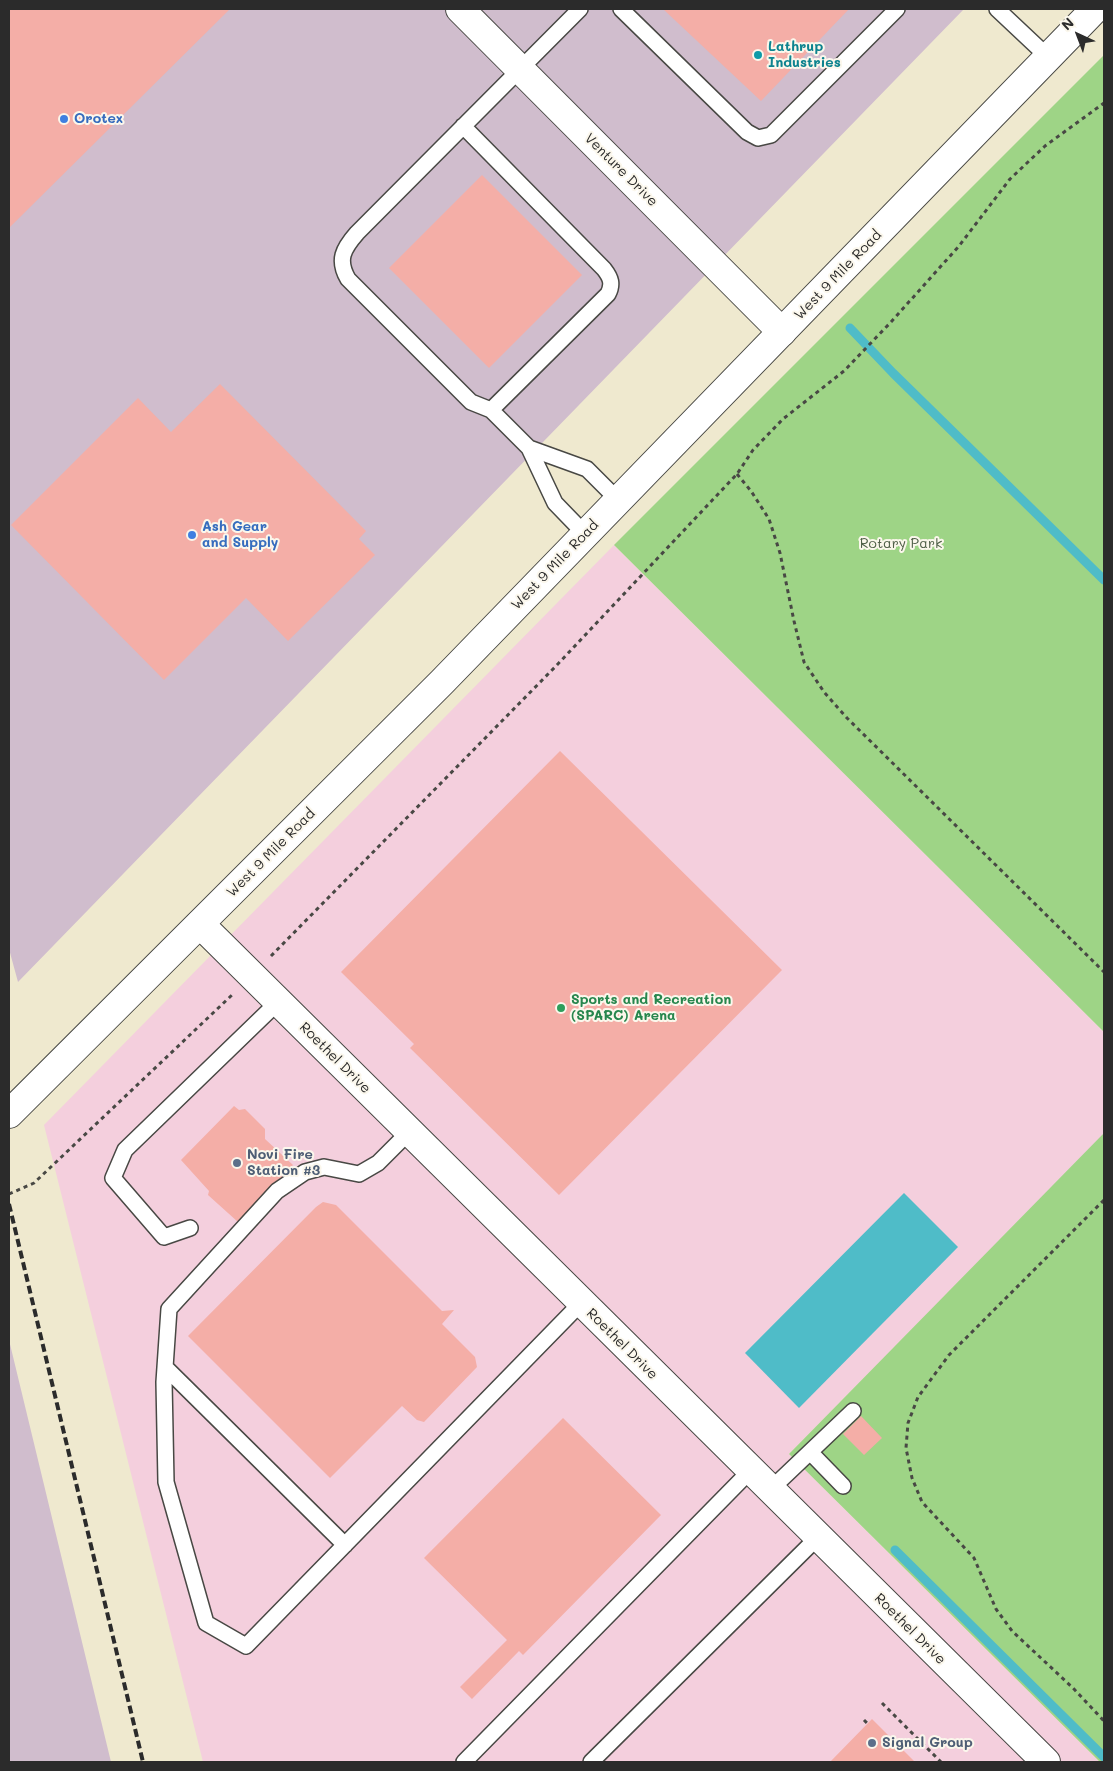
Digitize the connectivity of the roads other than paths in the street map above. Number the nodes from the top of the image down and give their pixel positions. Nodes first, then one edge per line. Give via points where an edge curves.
1 (460, 9) edge
2 (580, 9) edge
3 (621, 9) edge
4 (897, 9) edge
5 (997, 9) edge
6 (1095, 9) edge
7 (1048, 57) junction
8 (520, 69) junction
9 (463, 126) junction
10 (782, 332) junction
11 (491, 410) junction
12 (530, 448) junction
13 (618, 500) junction
14 (585, 534) junction
15 (200, 924) junction
16 (278, 1002) junction
17 (9, 1114) edge
18 (410, 1132) junction
19 (190, 1228) dead end
20 (581, 1303) junction
21 (165, 1367) junction
22 (853, 1411) dead end
23 (810, 1452) junction
24 (750, 1471) junction
25 (843, 1486) dead end
26 (770, 1490) junction
27 (818, 1537) junction
28 (345, 1545) junction
29 (464, 1762) edge
30 (591, 1762) edge
31 (1046, 1762) edge

1 - 8 street, Venture Drive
2 - 8 lane
3 - 4 lane via 747,132 758,138 771,135
5 - 7 lane
6 - 7 street, West 9 Mile Road
7 - 10 street, West 9 Mile Road
8 - 9 lane
8 - 10 street, Venture Drive
9 - 11 lane via 604,269 611,281 608,294
9 - 11 lane via 346,246 342,256 343,269 348,279 471,402
10 - 13 street, West 9 Mile Road
11 - 12 lane
12 - 13 lane via 587,469
12 - 14 lane via 555,503
13 - 14 street, West 9 Mile Road
14 - 15 street, West 9 Mile Road
15 - 16 street, Roethel Drive
15 - 17 street, West 9 Mile Road
16 - 18 street, Roethel Drive
16 - 19 lane via 125,1150 112,1178 164,1237
18 - 20 street, Roethel Drive
18 - 21 lane via 378,1163 359,1174 324,1167 305,1172 277,1191 169,1309
20 - 24 street, Roethel Drive
20 - 28 lane
21 - 28 lane
21 - 28 lane via 166,1482 206,1623 246,1646
22 - 23 lane
23 - 25 lane
23 - 26 lane
24 - 26 street, Roethel Drive
24 - 29 lane
26 - 27 street, Roethel Drive
27 - 30 lane
27 - 31 street, Roethel Drive

